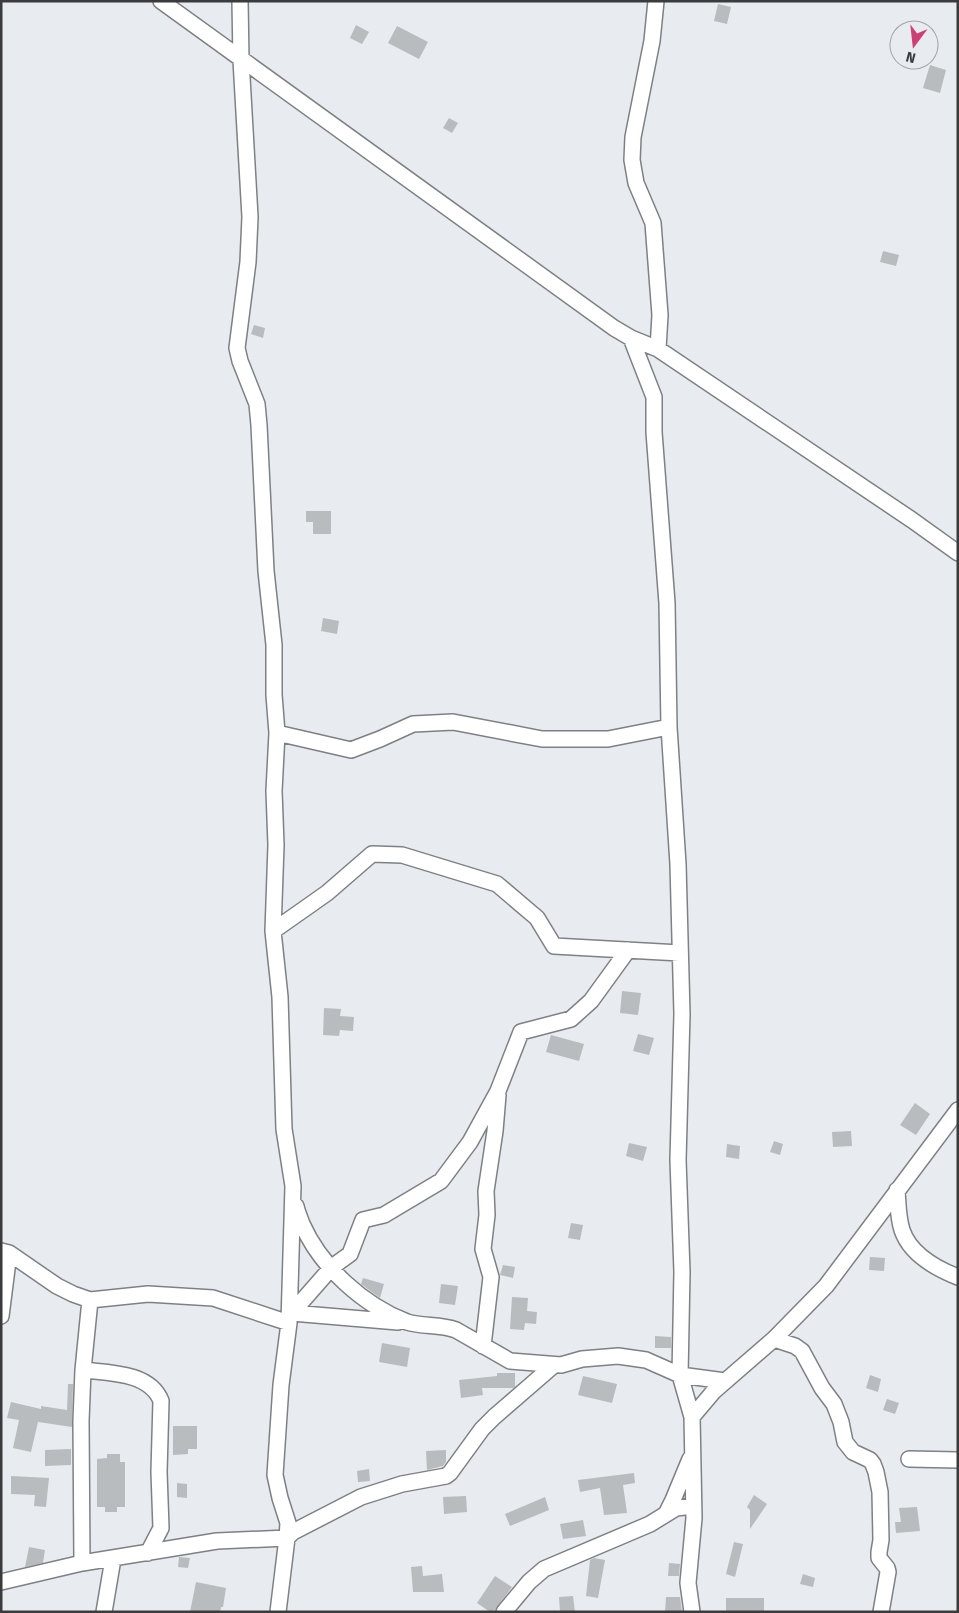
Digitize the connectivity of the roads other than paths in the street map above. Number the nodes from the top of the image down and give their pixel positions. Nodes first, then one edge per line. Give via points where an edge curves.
1 (161, 1) edge
2 (240, 1) edge
3 (656, 1) edge
4 (241, 60) junction
5 (631, 338) junction
6 (658, 350) junction
7 (958, 553) edge
8 (670, 728) junction
9 (277, 733) junction
10 (273, 931) junction
11 (628, 950) junction
12 (680, 952) junction
13 (498, 1091) junction
14 (958, 1110) edge
15 (897, 1190) junction
16 (292, 1200) junction
17 (5, 1252) edge
18 (332, 1267) junction
19 (958, 1277) edge
20 (90, 1300) junction
21 (1, 1316) edge
22 (290, 1317) junction
23 (410, 1323) junction
24 (774, 1339) junction
25 (483, 1346) junction
26 (554, 1365) junction
27 (83, 1370) junction
28 (680, 1375) junction
29 (725, 1381) junction
30 (692, 1417) junction
31 (693, 1450) junction
32 (909, 1459) dead end
33 (958, 1460) edge
34 (693, 1506) junction
35 (667, 1512) junction
36 (288, 1538) junction
37 (148, 1553) junction
38 (113, 1559) junction
39 (82, 1563) junction
40 (1, 1582) edge
41 (104, 1612) edge
42 (278, 1612) edge
43 (504, 1612) edge
44 (692, 1612) edge
45 (881, 1612) edge

1 - 4 street
2 - 4 street
3 - 6 street via 632,160 636,183 653,223 660,315
4 - 5 street
4 - 9 street via 250,217 237,348 257,404
5 - 6 street
5 - 8 street via 654,397 667,603
6 - 7 street
8 - 9 street via 608,739 542,739 453,722 413,724 351,750
8 - 12 street
9 - 10 street
10 - 11 street via 327,893 372,854 402,855 497,884 537,918 554,946
10 - 16 street via 280,997 284,1123
11 - 12 street
11 - 13 street via 591,1000 571,1019 521,1032
12 - 28 street
13 - 18 street via 470,1142 441,1181 384,1216 363,1220 350,1254
13 - 25 street via 486,1192 488,1215 483,1249 491,1277
14 - 15 street
15 - 19 street via 905,1238 930,1263
15 - 24 street via 826,1286
16 - 18 street via 310,1240
16 - 22 street
17 - 20 street via 57,1286
17 - 21 street
18 - 22 street
18 - 23 street via 354,1292
20 - 22 street via 137,1294 208,1298
20 - 27 street
22 - 23 street
22 - 36 street via 281,1385 275,1475 288,1522
23 - 25 street via 448,1327
24 - 29 street
24 - 45 street via 802,1351 834,1404 845,1442 853,1452 870,1460 876,1472 880,1492 881,1540 878,1552 888,1572
25 - 26 street via 510,1361
26 - 28 street via 618,1356 646,1360
26 - 36 street via 482,1429 448,1474 361,1497 293,1532
27 - 37 street via 132,1377 158,1392 161,1401 161,1528
27 - 39 street
28 - 29 street
28 - 30 street
29 - 30 street
30 - 31 street
31 - 34 street
31 - 35 street
32 - 33 street
34 - 35 street
34 - 44 street via 688,1583
35 - 43 street via 650,1524 544,1569
36 - 37 street via 217,1541
36 - 42 street
37 - 38 street
38 - 39 street
38 - 41 street
39 - 40 street

